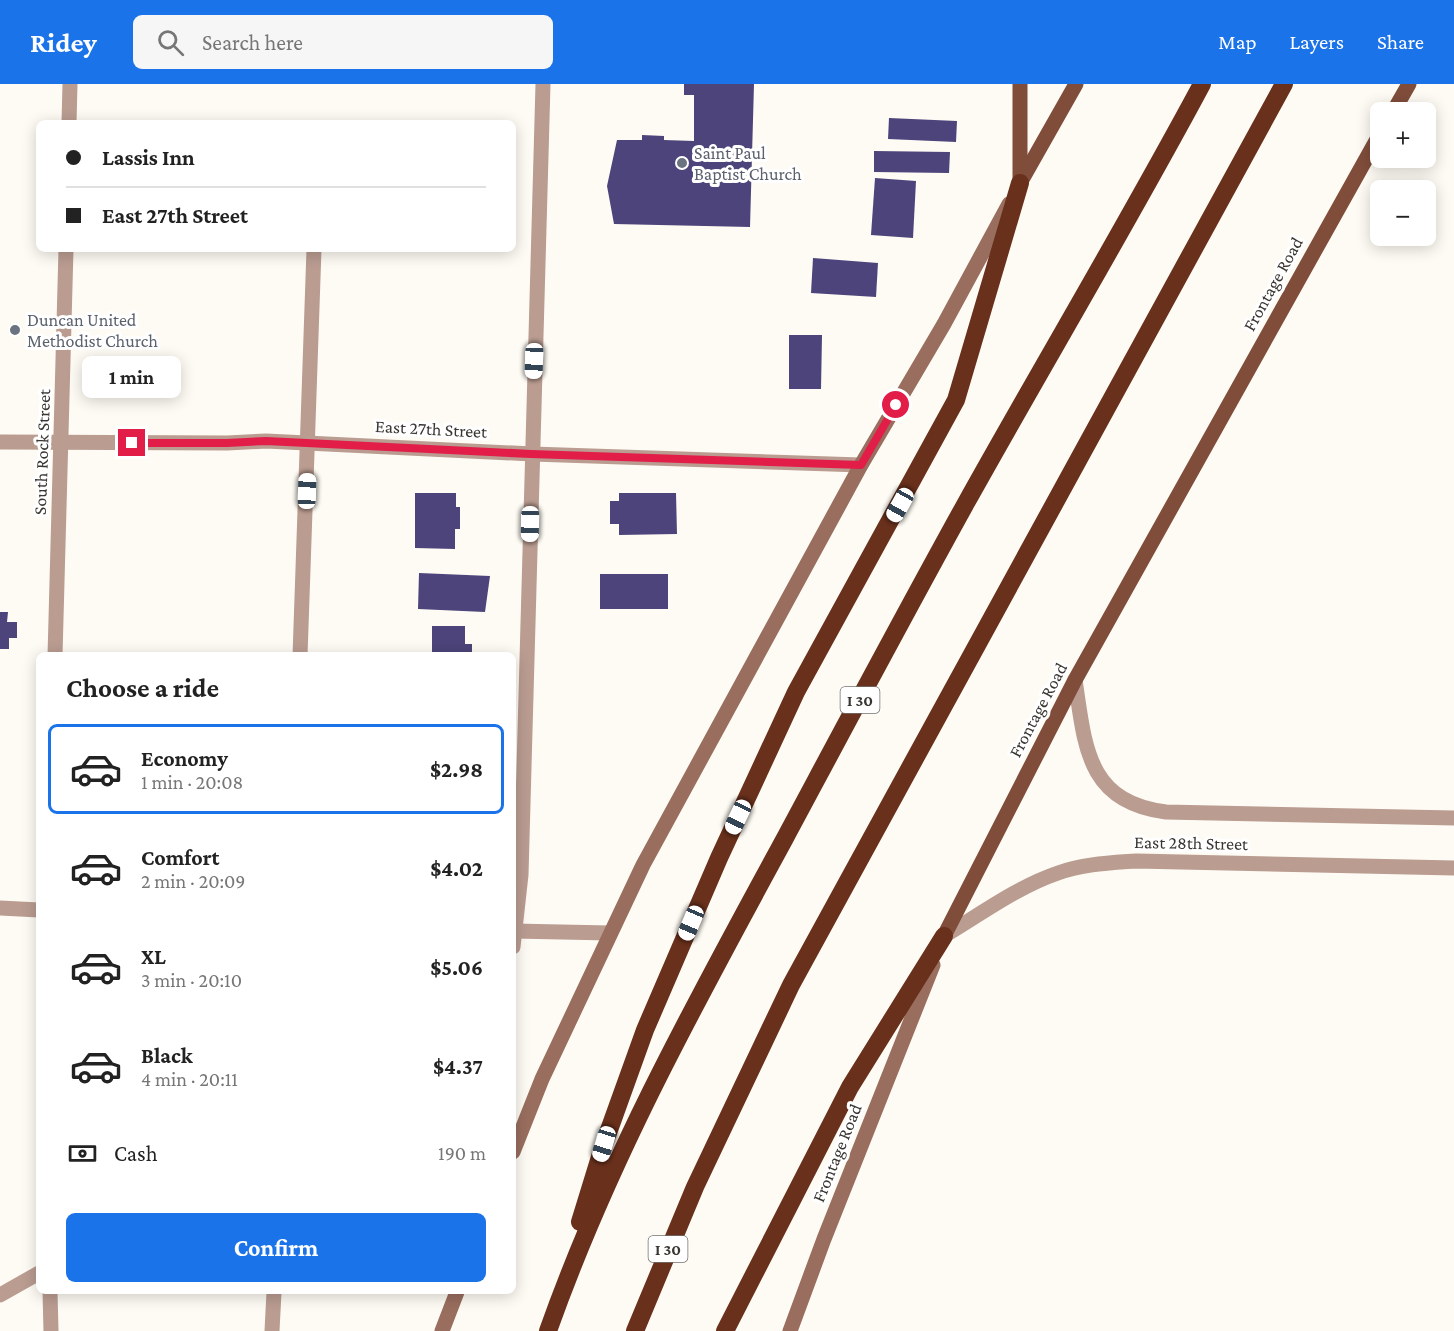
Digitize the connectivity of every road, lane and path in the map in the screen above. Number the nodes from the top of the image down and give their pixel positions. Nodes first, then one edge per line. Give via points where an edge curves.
1 (70, 84) edge
2 (543, 84) edge
3 (1020, 84) edge
4 (1076, 84) edge
5 (1202, 84) edge
6 (1284, 84) edge
7 (1409, 84) edge
8 (1399, 102) edge
9 (69, 120) edge
10 (1370, 152) edge
11 (1020, 183) junction
12 (66, 252) edge
13 (314, 252) edge
14 (0, 442) edge
15 (62, 444) junction
16 (308, 444) junction
17 (531, 454) junction
18 (861, 465) junction
19 (55, 652) edge
20 (300, 652) edge
21 (1075, 680) junction
22 (1454, 818) edge
23 (1454, 868) edge
24 (0, 908) edge
25 (36, 910) edge
26 (516, 910) edge
27 (516, 931) edge
28 (610, 933) junction
29 (944, 936) junction
30 (516, 1145) edge
31 (36, 1275) edge
32 (567, 1277) junction
33 (50, 1294) edge
34 (274, 1294) edge
35 (456, 1294) edge
36 (0, 1295) edge
37 (51, 1331) edge
38 (272, 1331) edge
39 (442, 1331) edge
40 (548, 1331) edge
41 (635, 1331) edge
42 (725, 1331) edge
43 (790, 1331) edge

1 - 9 street
2 - 17 street
3 - 11 main road
4 - 11 main road
5 - 32 highway, I 30 via 965,504 671,1050
6 - 41 highway, I 30 via 791,985 695,1187
7 - 8 main road
10 - 21 main road, Frontage Road
11 - 18 street via 944,324
11 - 32 highway via 956,400 796,692 719,858 645,1030 604,1144
12 - 15 street, South Rock Street
13 - 16 street
14 - 15 street, East 27th Street
15 - 16 street, East 27th Street
15 - 19 street, South Rock Street
16 - 17 street, East 27th Street
16 - 20 street
17 - 18 street, East 27th Street
17 - 26 street via 521,875
18 - 28 street via 643,865
21 - 22 street, East 28th Street via 1090,761 1112,791 1132,803 1166,812
21 - 29 main road, Frontage Road
23 - 29 street, East 28th Street via 1097,863 1059,872 1023,888
24 - 25 street
27 - 28 street
28 - 30 street
29 - 42 highway via 850,1088
29 - 43 street, Frontage Road
31 - 36 street
32 - 40 highway, I 30
33 - 37 street
34 - 38 street
35 - 39 street

